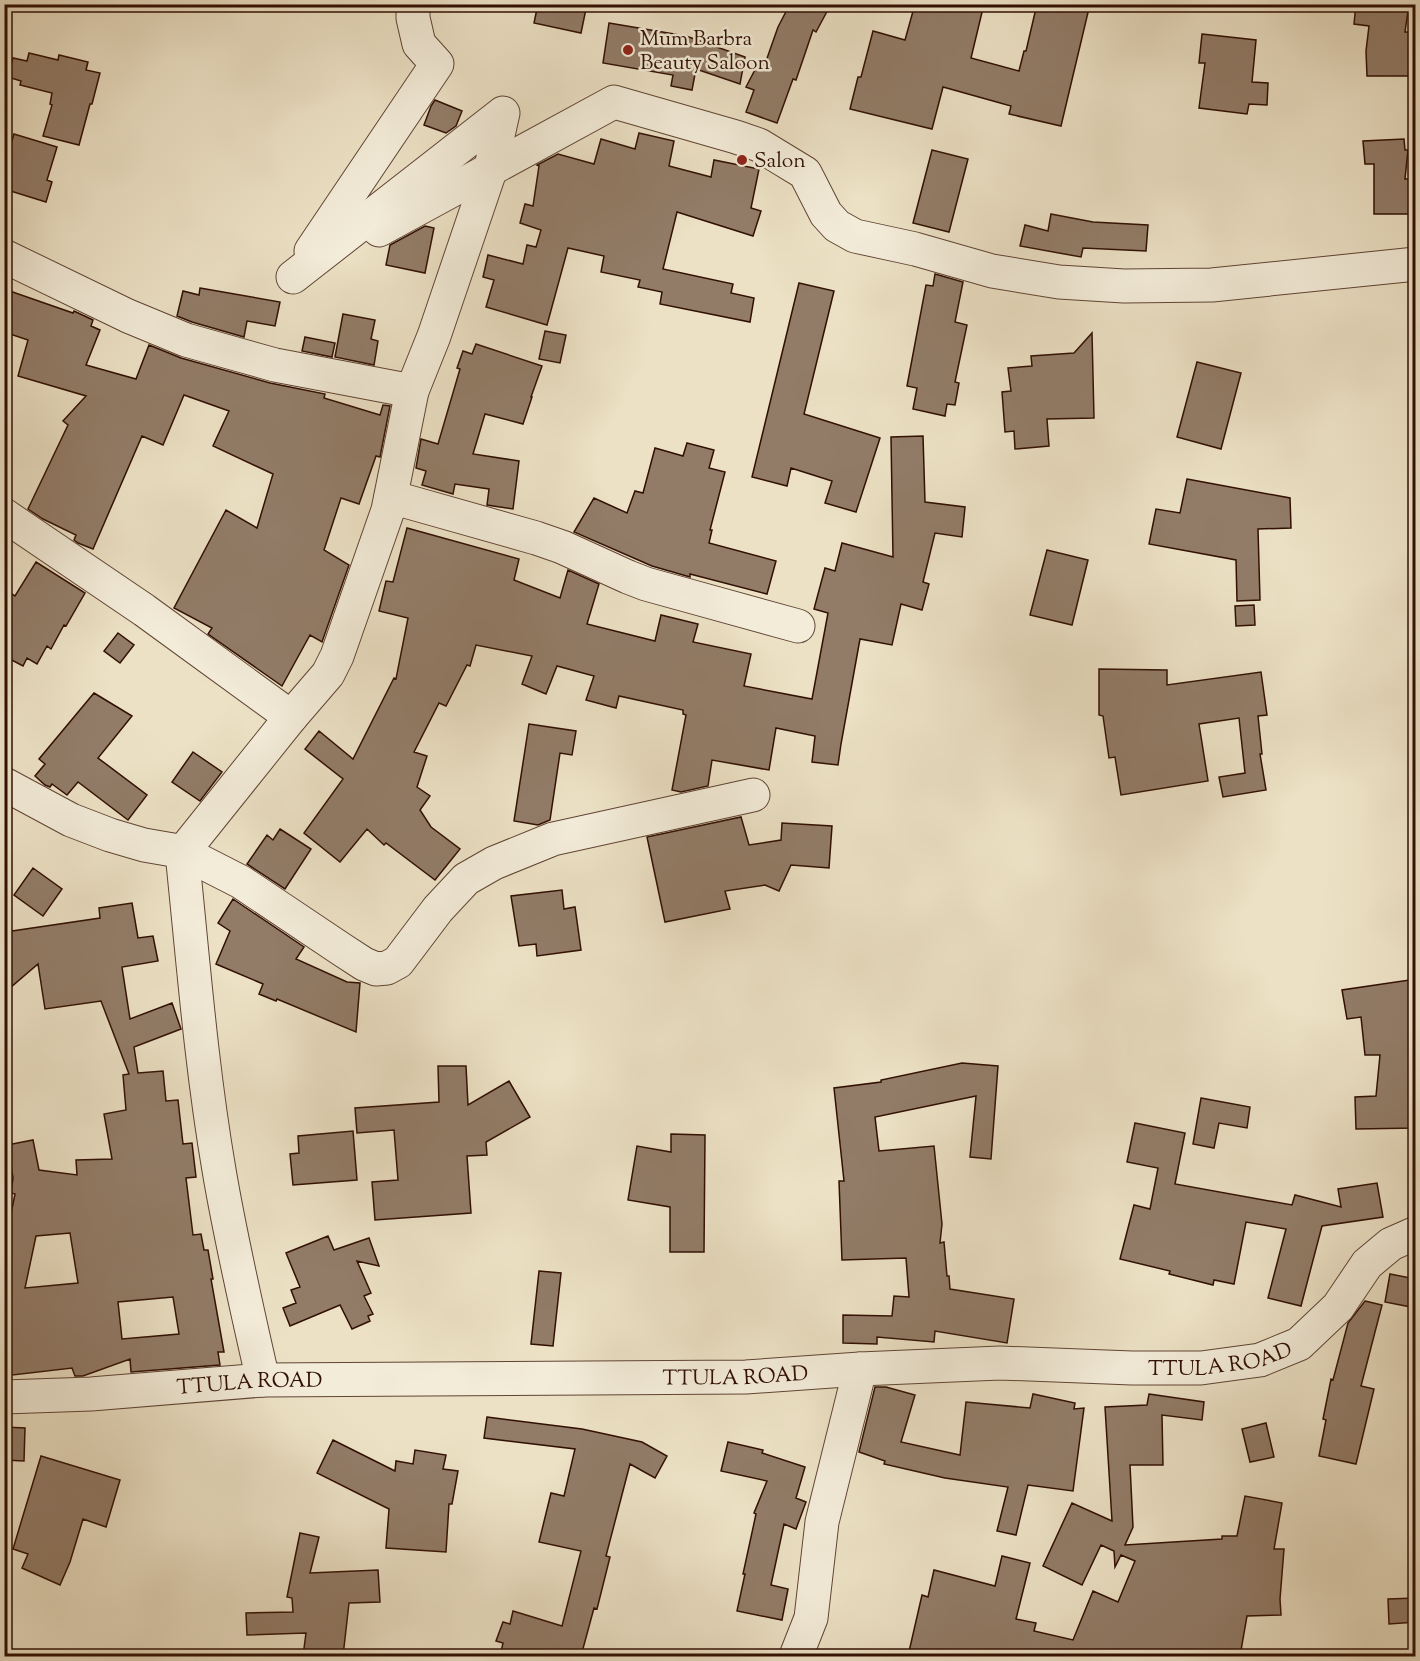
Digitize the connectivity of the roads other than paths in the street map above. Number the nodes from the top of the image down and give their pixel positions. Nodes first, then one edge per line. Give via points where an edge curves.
1 (413, 4) edge
2 (4, 256) edge
3 (1416, 264) edge
4 (293, 277) junction
5 (412, 391) junction
6 (391, 497) junction
7 (4, 515) edge
8 (798, 626) dead end
9 (291, 717) junction
10 (4, 784) edge
11 (753, 795) dead end
12 (182, 853) junction
13 (1416, 1233) edge
14 (860, 1369) junction
15 (263, 1380) junction
16 (4, 1397) edge
17 (796, 1656) edge

1 - 4 street via 419,44 437,64
2 - 5 street via 186,340 275,365
3 - 4 street via 1212,285 1059,282 992,271 855,236 825,214 805,173 759,146 614,102
4 - 5 street via 503,113 490,171
5 - 6 street
6 - 8 street via 545,541 646,584
6 - 9 street via 337,656 328,674
7 - 9 street
9 - 12 street
10 - 12 street via 70,820 110,835
11 - 12 street via 553,839 494,863 466,879 398,962 387,968 363,964 241,882
12 - 15 street via 218,1168
13 - 14 street, TTULA ROAD via 1391,1244 1367,1264 1338,1307 1299,1344 1260,1360 1201,1368 1000,1363
14 - 15 street, TTULA ROAD via 746,1377
14 - 17 street via 822,1522 811,1618
15 - 16 street, TTULA ROAD

